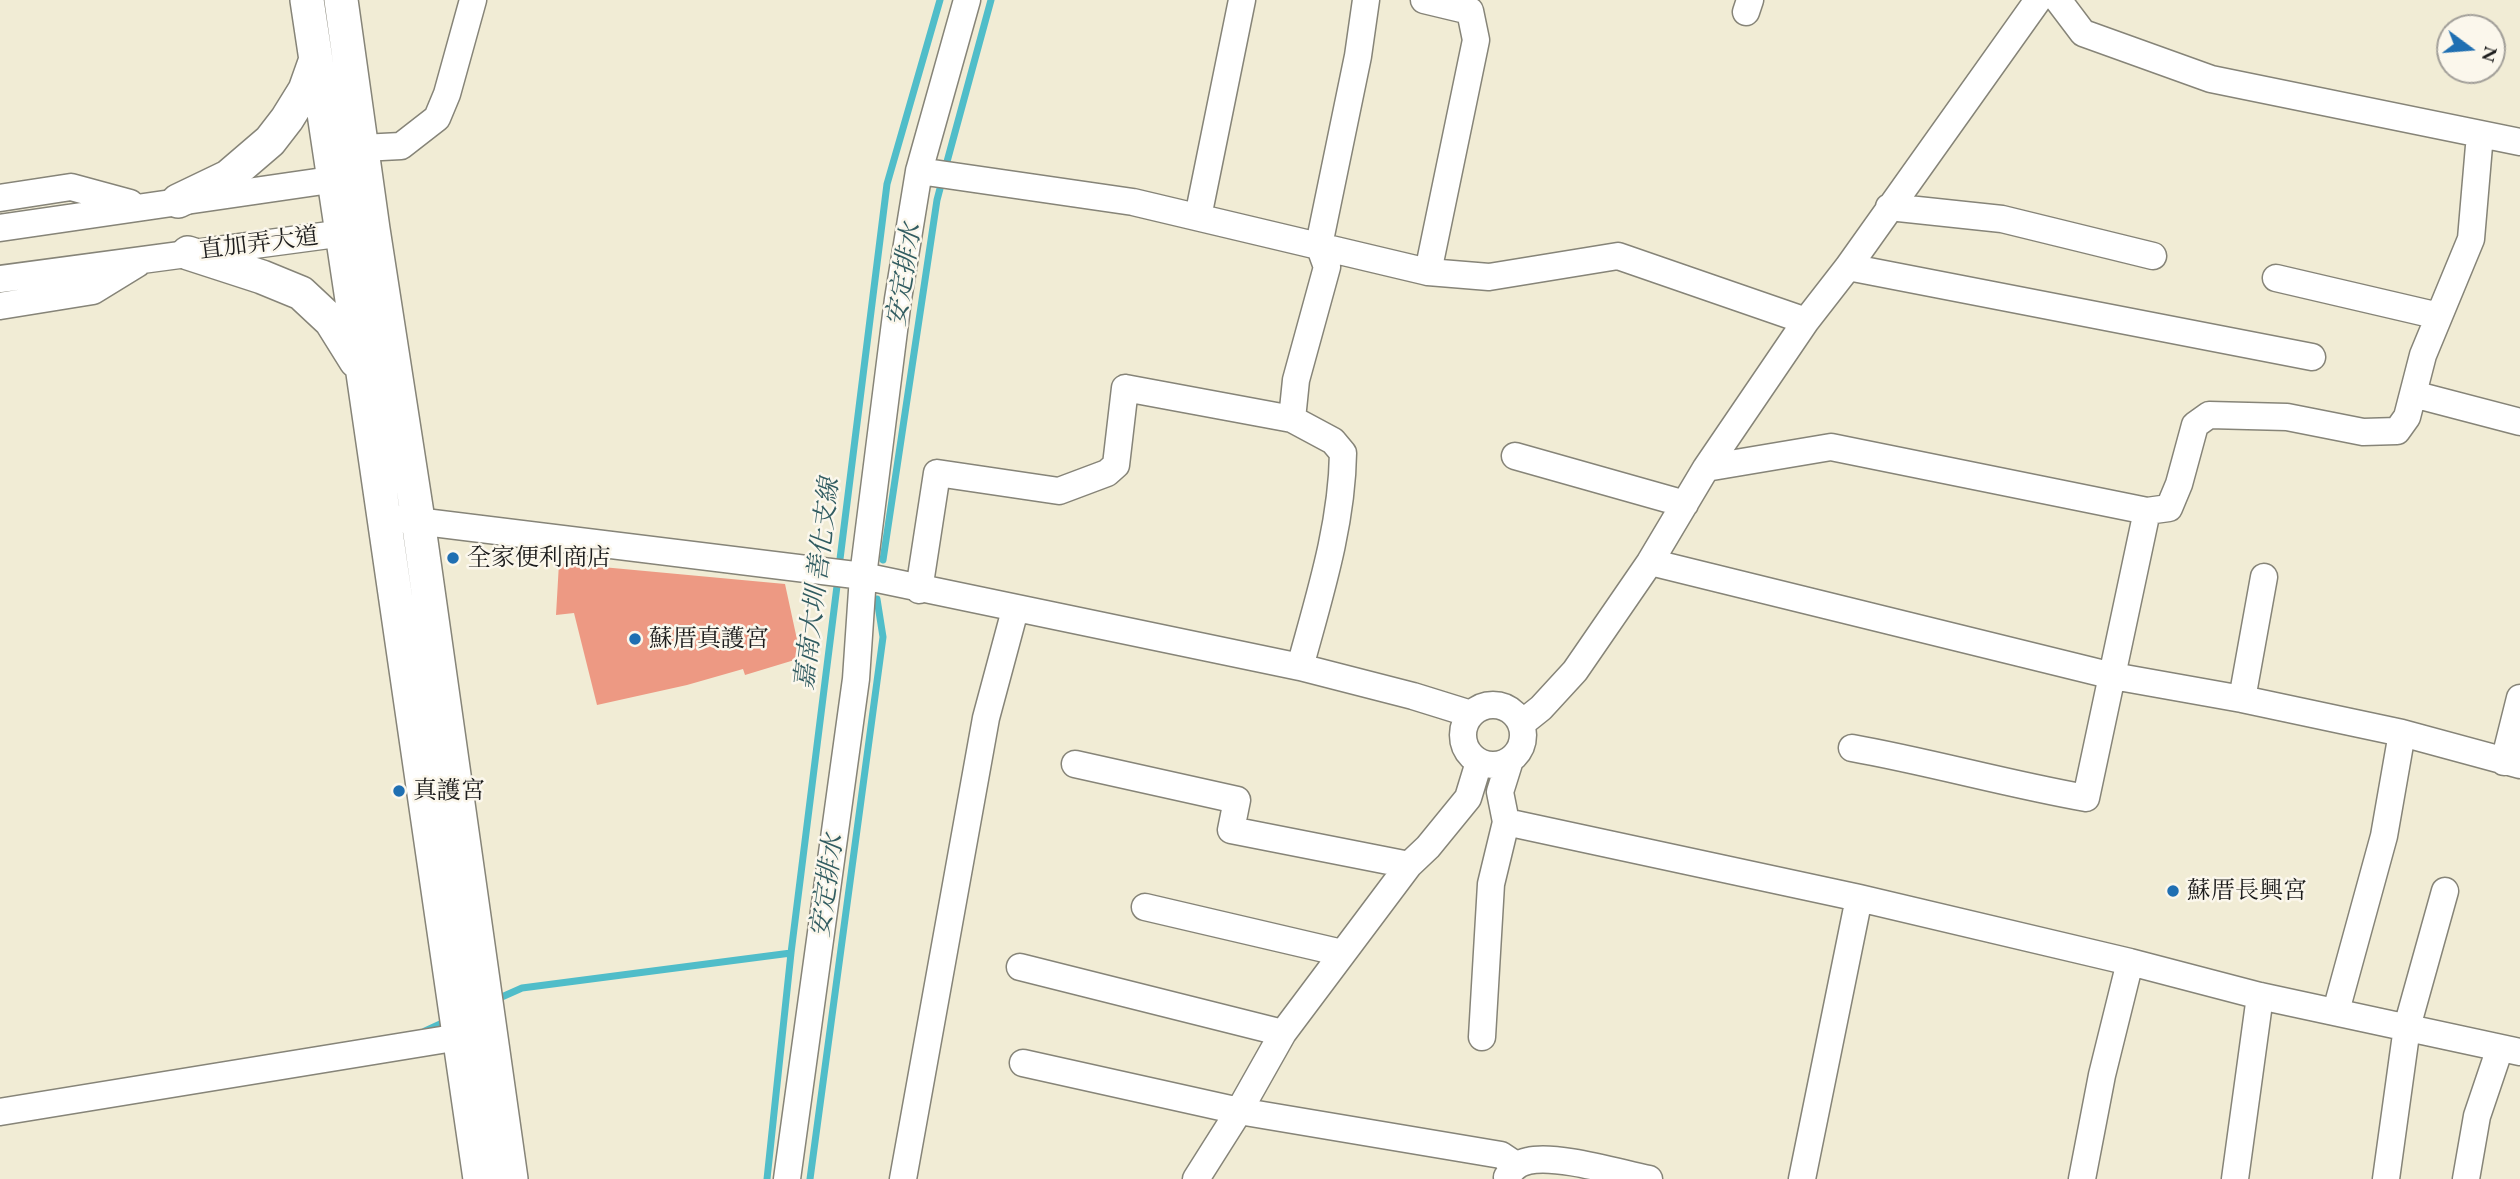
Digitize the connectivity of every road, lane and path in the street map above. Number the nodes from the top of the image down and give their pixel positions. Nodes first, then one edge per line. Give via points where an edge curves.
1 (307, 0) edge
2 (341, 0) edge
3 (473, 0) edge
4 (967, 0) edge
5 (1242, 0) edge
6 (1366, 0) edge
7 (1424, 0) edge
8 (2038, 0) edge
9 (2058, 0) edge
10 (316, 59) junction
11 (2480, 134) junction
12 (2520, 142) edge
13 (364, 162) junction
14 (919, 171) junction
15 (334, 179) junction
16 (0, 198) edge
17 (178, 201) junction
18 (142, 206) junction
19 (1889, 207) junction
20 (1198, 217) junction
21 (0, 228) edge
22 (357, 232) junction
23 (1319, 245) junction
24 (188, 253) junction
25 (2153, 256) dead end
26 (144, 260) junction
27 (1847, 267) junction
28 (1428, 272) junction
29 (2276, 278) dead end
30 (0, 279) edge
31 (0, 306) edge
32 (2439, 316) junction
33 (1806, 321) junction
34 (2312, 357) dead end
35 (363, 373) junction
36 (2413, 394) junction
37 (1292, 419) junction
38 (2520, 422) edge
39 (1516, 456) dead end
40 (1706, 468) junction
41 (1685, 504) junction
42 (2147, 511) junction
43 (384, 518) junction
44 (418, 520) junction
45 (1650, 562) junction
46 (858, 576) junction
47 (2264, 577) dead end
48 (919, 590) junction
49 (1015, 610) junction
50 (1300, 667) junction
51 (2113, 676) junction
52 (2520, 698) edge
53 (2242, 699) junction
54 (1471, 714) junction
55 (1521, 723) junction
56 (2402, 733) junction
57 (1852, 748) dead end
58 (1510, 760) junction
59 (1479, 762) junction
60 (2512, 763) edge
61 (1075, 764) dead end
62 (1506, 821) junction
63 (1409, 865) junction
64 (2445, 891) dead end
65 (1859, 898) junction
66 (1145, 907) dead end
67 (1342, 953) junction
68 (2130, 962) junction
69 (1020, 967) dead end
70 (2260, 996) junction
71 (2336, 1011) junction
72 (2407, 1027) junction
73 (1283, 1033) junction
74 (474, 1035) junction
75 (1482, 1037) dead end
76 (2510, 1050) edge
77 (1023, 1063) dead end
78 (1239, 1111) junction
79 (0, 1112) edge
80 (1511, 1172) edge
81 (480, 1179) edge
82 (511, 1179) edge
83 (787, 1179) edge
84 (903, 1179) edge
85 (1196, 1179) edge
86 (1649, 1179) edge
87 (1802, 1179) edge
88 (2082, 1179) edge
89 (2235, 1179) edge
90 (2386, 1179) edge
91 (2466, 1179) edge

1 - 10 main road
2 - 13 main road
3 - 13 street via 437,118 401,146
4 - 14 street
5 - 20 street
6 - 23 street
7 - 28 street via 1470,11 1476,40
8 - 19 street
9 - 11 street via 2083,33 2211,79
10 - 15 main road
10 - 17 main road via 305,90 270,142 228,177
11 - 12 street
11 - 32 street via 2471,239
13 - 15 street
13 - 22 main road
14 - 20 street via 1133,202
14 - 46 street
15 - 17 street
15 - 22 main road
16 - 18 street via 71,187
17 - 18 street
18 - 21 street
19 - 25 street via 2001,219
19 - 27 street
20 - 23 street
22 - 24 street, 直加弄大道
22 - 35 main road
22 - 44 main road
23 - 28 street
23 - 37 street via 1327,267 1296,380
24 - 26 street, 直加弄大道
24 - 35 main road via 301,293 331,321
26 - 30 street, 直加弄大道
26 - 31 street, 直加弄大道 via 93,291
27 - 33 street
27 - 34 street
28 - 33 street via 1489,277 1618,257
29 - 32 street
32 - 36 street
33 - 40 street
35 - 43 main road
36 - 38 street
36 - 42 street via 2407,417 2397,431 2363,432 2287,417 2209,415 2194,425 2169,508
37 - 48 street via 1125,388 1116,465 1107,473 1059,491 937,473
37 - 50 street via 1333,442 1343,453 1328,561
39 - 41 street
40 - 41 street
40 - 42 street via 1831,447
41 - 45 street
42 - 51 street
43 - 44 street
43 - 74 main road
44 - 46 street
44 - 74 main road
45 - 51 street
45 - 55 street via 1575,671
46 - 48 street
46 - 83 street via 856,679
47 - 53 street
48 - 49 street
49 - 50 street
49 - 84 street via 986,718
50 - 54 street
51 - 53 street
51 - 57 street via 2085,798
52 - 60 street
53 - 56 street
54 - 55 street via 1499,705
54 - 59 street via 1463,740
55 - 58 street via 1522,744
56 - 60 street
56 - 71 street via 2384,836
58 - 59 street via 1495,766
58 - 62 street via 1500,792
59 - 63 street via 1468,799
61 - 63 street via 1237,800 1231,830
62 - 65 street
62 - 75 street via 1492,884
63 - 67 street
64 - 72 street
65 - 68 street
65 - 87 street
66 - 67 street
67 - 73 street
68 - 70 street
68 - 88 street
69 - 73 street
70 - 71 street
70 - 89 street
71 - 72 street
72 - 76 street
72 - 90 street
73 - 78 street
74 - 79 street
74 - 81 main road
74 - 82 main road
76 - 91 street via 2477,1116
77 - 78 street
78 - 80 street via 1501,1154
78 - 85 street
80 - 86 street via 1530,1160 1552,1160

